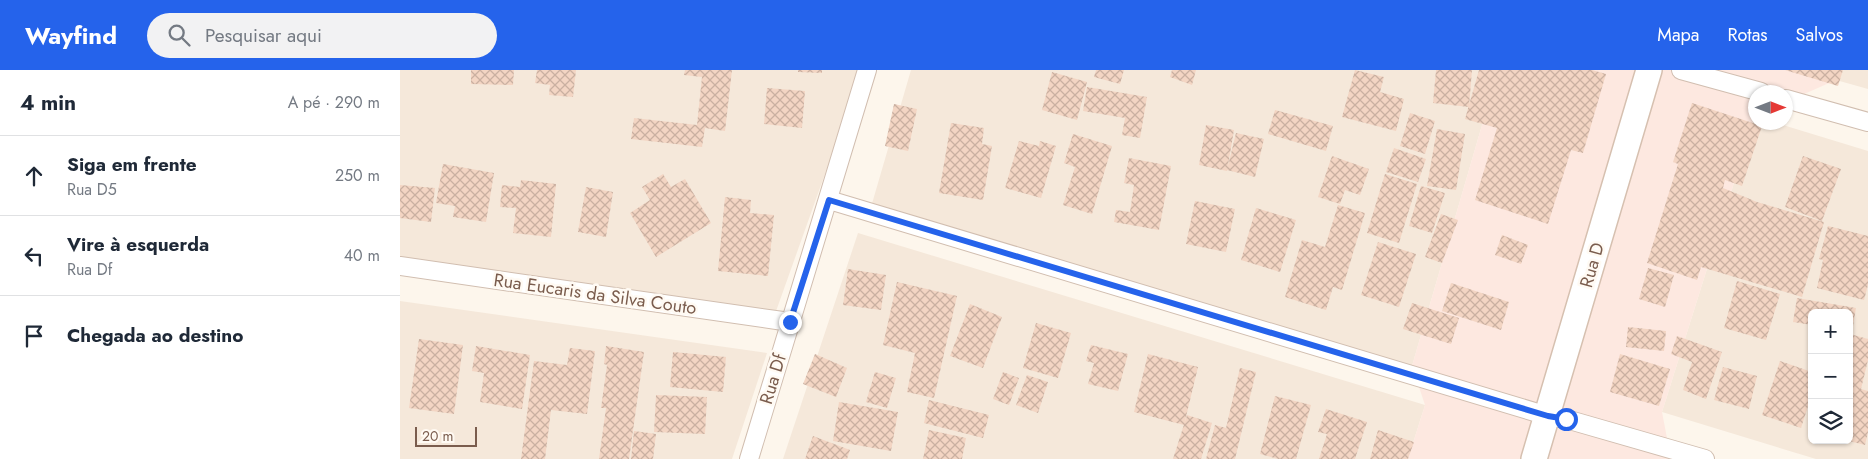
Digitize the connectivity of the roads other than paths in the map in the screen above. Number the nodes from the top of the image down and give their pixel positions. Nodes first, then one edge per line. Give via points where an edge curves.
1 (867, 70) edge
2 (1649, 70) edge
3 (1681, 70) edge
4 (1748, 88) edge
5 (1793, 101) edge
6 (1868, 122) edge
7 (829, 200) junction
8 (400, 266) edge
9 (790, 322) junction
10 (1548, 416) junction
11 (749, 459) edge
12 (1534, 459) edge
13 (1705, 459) edge

1 - 7 street, Rua Df
2 - 10 street, Rua D
3 - 4 street
5 - 6 street
7 - 9 street, Rua Df
7 - 10 street
8 - 9 street, Rua Eucaris da Silva Couto
9 - 11 street, Rua Df
10 - 12 street, Rua D
10 - 13 street

